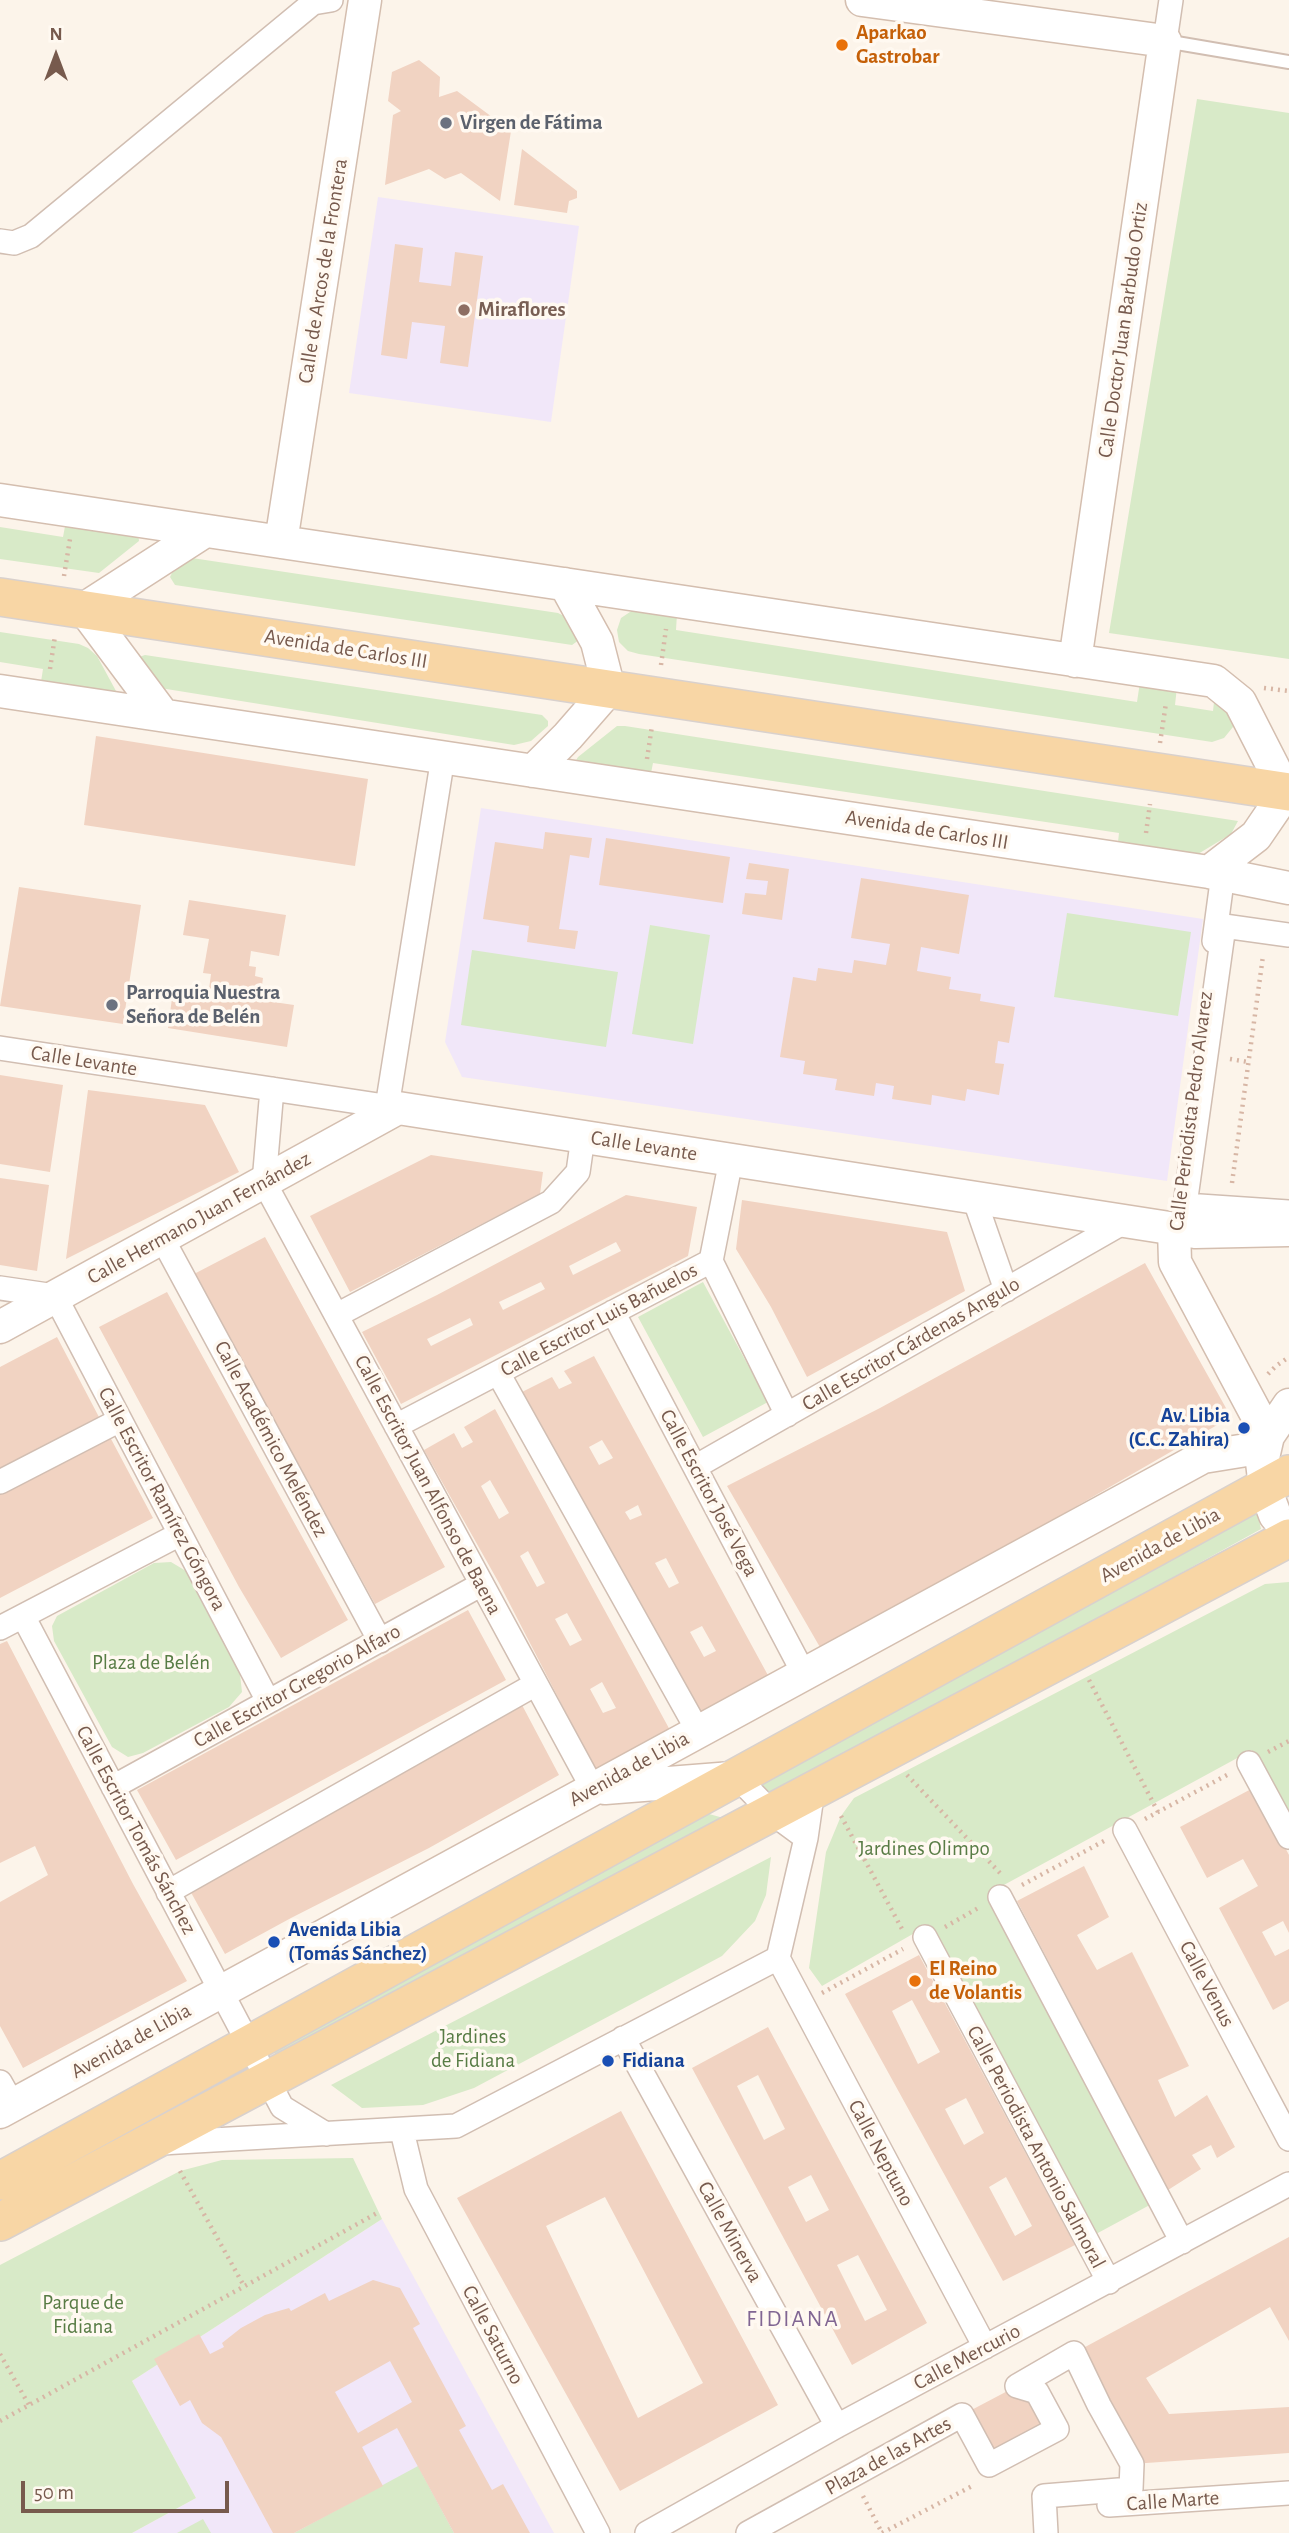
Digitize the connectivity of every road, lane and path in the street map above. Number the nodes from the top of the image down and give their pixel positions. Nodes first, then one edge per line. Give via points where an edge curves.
1 (331, 0) edge
2 (365, 0) edge
3 (862, 0) edge
4 (1171, 0) edge
5 (1165, 41) junction
6 (1289, 62) edge
7 (0, 241) edge
8 (0, 500) edge
9 (205, 531) junction
10 (281, 542) junction
11 (565, 584) junction
12 (0, 597) edge
13 (84, 609) junction
14 (1075, 661) junction
15 (609, 689) junction
16 (0, 691) edge
17 (163, 715) junction
18 (443, 757) junction
19 (533, 771) junction
20 (1288, 792) edge
21 (1215, 881) junction
22 (1289, 888) edge
23 (1266, 932) junction
24 (1289, 935) edge
25 (0, 1048) edge
26 (272, 1089) junction
27 (393, 1107) junction
28 (583, 1137) junction
29 (732, 1160) junction
30 (264, 1182) junction
31 (974, 1198) junction
32 (1229, 1208) junction
33 (1289, 1212) edge
34 (1126, 1221) junction
35 (1174, 1229) junction
36 (1289, 1230) edge
37 (162, 1238) junction
38 (711, 1261) junction
39 (0, 1289) edge
40 (1006, 1290) junction
41 (55, 1297) junction
42 (613, 1312) junction
43 (337, 1315) junction
44 (0, 1327) edge
45 (498, 1373) junction
46 (1289, 1405) edge
47 (787, 1415) junction
48 (120, 1420) junction
49 (396, 1426) junction
50 (1266, 1442) junction
51 (695, 1467) junction
52 (1277, 1481) edge
53 (0, 1482) edge
54 (1289, 1532) edge
55 (180, 1534) junction
56 (1289, 1538) edge
57 (482, 1584) junction
58 (23, 1616) junction
59 (0, 1628) edge
60 (380, 1640) junction
61 (804, 1674) junction
62 (1087, 1676) dead end
63 (536, 1684) junction
64 (268, 1701) junction
65 (698, 1731) junction
66 (1289, 1741) edge
67 (1249, 1763) junction
68 (904, 1772) dead end
69 (737, 1777) junction
70 (113, 1787) junction
71 (813, 1788) junction
72 (593, 1789) junction
73 (772, 1812) junction
74 (1158, 1812) junction
75 (841, 1816) dead end
76 (1125, 1830) junction
77 (806, 1838) junction
78 (1289, 1838) edge
79 (168, 1892) junction
80 (1007, 1893) junction
81 (918, 1941) junction
82 (778, 1958) junction
83 (221, 1992) junction
84 (818, 1995) dead end
85 (622, 2038) junction
86 (249, 2045) junction
87 (268, 2080) junction
88 (4, 2100) edge
89 (402, 2131) junction
90 (326, 2134) junction
91 (1289, 2139) edge
92 (147, 2144) junction
93 (180, 2171) dead end
94 (0, 2181) edge
95 (1289, 2184) edge
96 (379, 2212) dead end
97 (0, 2222) edge
98 (1182, 2242) junction
99 (1109, 2282) junction
100 (244, 2286) junction
101 (985, 2347) junction
102 (0, 2354) edge
103 (29, 2405) junction
104 (0, 2421) edge
105 (837, 2426) junction
106 (977, 2483) dead end
107 (1289, 2493) edge
108 (1057, 2508) dead end
109 (598, 2533) edge
110 (647, 2533) edge
111 (748, 2533) edge
112 (882, 2533) edge
113 (1046, 2533) edge

1 - 7 street via 313,4 31,236 14,243
2 - 10 street, Calle de Arcos de la Frontera
3 - 5 street
4 - 5 street, Calle Doctor Juan Barbudo Ortiz
5 - 6 lane
5 - 14 street, Calle Doctor Juan Barbudo Ortiz
8 - 9 street
9 - 10 street
9 - 13 street
10 - 11 street
11 - 14 street
11 - 15 street via 597,642
12 - 13 main road, Avenida de Carlos III
13 - 15 main road, Avenida de Carlos III
13 - 17 street
14 - 20 street via 1214,681 1240,702
15 - 19 street
15 - 20 main road, Avenida de Carlos III
16 - 17 street, Avenida de Carlos III
17 - 18 street, Avenida de Carlos III
18 - 19 street, Avenida de Carlos III
18 - 27 street
19 - 21 street, Avenida de Carlos III
20 - 21 street
21 - 22 street, Avenida de Carlos III
21 - 35 street, Calle Periodista Pedro Alvarez
23 - 24 street
23 - 32 path
23 - 32 street via 1224,926 1185,1205
25 - 26 street, Calle Levante
26 - 27 street, Calle Levante
26 - 30 street
27 - 28 street, Calle Levante
27 - 30 street, Calle Hermano Juan Fernández
28 - 29 street, Calle Levante
28 - 43 street via 578,1171 551,1202
29 - 31 street, Calle Levante
29 - 38 street, Calle Escritor Luis Bañuelos
30 - 37 street, Calle Hermano Juan Fernández
30 - 43 street, Calle Escritor Juan Alfonso de Baena
31 - 34 street, Calle Levante
31 - 40 street
32 - 33 street
34 - 35 street, Calle Levante
34 - 40 street, Calle Escritor Cárdenas Angulo
35 - 36 street, Calle Levante
35 - 50 street, Calle Periodista Pedro Alvarez via 1175,1262
37 - 41 street, Calle Hermano Juan Fernández
37 - 60 street, Calle Académico Meléndez
38 - 42 street, Calle Escritor Luis Bañuelos
38 - 47 street
39 - 41 street
40 - 47 street, Calle Escritor Cárdenas Angulo
41 - 44 street, Calle Hermano Juan Fernández
41 - 48 street, Calle Escritor Ramírez Góngora
42 - 45 street, Calle Escritor Luis Bañuelos
42 - 51 street, Calle Escritor José Vega
43 - 49 street, Calle Escritor Juan Alfonso de Baena
45 - 49 street, Calle Escritor Luis Bañuelos
45 - 65 street
46 - 50 street
47 - 51 street, Calle Escritor Cárdenas Angulo
48 - 53 street
48 - 55 street, Calle Escritor Ramírez Góngora
49 - 57 street, Calle Escritor Juan Alfonso de Baena
50 - 52 street via 1262,1462
50 - 61 street, Avenida de Libia via 1203,1457
51 - 61 street, Calle Escritor José Vega
52 - 54 street via 1275,1515
52 - 69 main road, Avenida de Libia
55 - 58 street
55 - 64 street, Calle Escritor Ramírez Góngora
56 - 71 main road
57 - 60 street, Calle Escritor Gregorio Alfaro
57 - 63 street, Calle Escritor Juan Alfonso de Baena
58 - 59 street
58 - 70 street, Calle Escritor Tomás Sánchez
60 - 64 street, Calle Escritor Gregorio Alfaro
61 - 65 street, Avenida de Libia
62 - 74 path
63 - 72 street, Calle Escritor Juan Alfonso de Baena
63 - 79 street
64 - 70 street, Calle Escritor Gregorio Alfaro
65 - 72 street, Avenida de Libia
66 - 67 path
67 - 74 path
67 - 78 street
68 - 80 path
69 - 72 street
69 - 73 street
69 - 86 main road, Avenida de Libia
70 - 79 street, Calle Escritor Tomás Sánchez
71 - 73 main road
71 - 77 street
72 - 83 street, Avenida de Libia
73 - 77 street
73 - 87 main road
74 - 76 path
75 - 81 path
76 - 80 path
76 - 91 street, Calle Venus
77 - 82 street
79 - 83 street, Calle Escritor Tomás Sánchez
80 - 81 path
80 - 98 street
81 - 84 path
81 - 99 street, Calle Periodista Antonio Salmoral
82 - 85 street
82 - 101 street, Calle Neptuno
83 - 86 street, Calle Escritor Tomás Sánchez
83 - 88 street, Avenida de Libia
85 - 89 street via 456,2126
85 - 105 street, Calle Minerva
86 - 87 street
86 - 94 main road, Avenida de Libia
87 - 90 street via 282,2107
87 - 92 main road
89 - 90 street
89 - 109 street, Calle Saturno via 416,2189
90 - 92 street
92 - 97 main road
93 - 100 path
95 - 98 street, Calle Mercurio
96 - 100 path
98 - 99 street, Calle Mercurio
99 - 101 street, Calle Mercurio
100 - 103 path
101 - 105 street, Calle Mercurio
102 - 103 path
103 - 104 path
105 - 110 street, Calle Mercurio
106 - 112 path
107 - 108 street, Calle Marte
111 - 113 street, Plaza de las Artes via 962,2415 989,2465 1057,2429 1037,2392 1017,2386 1073,2353 1132,2464 1131,2490 1044,2496

